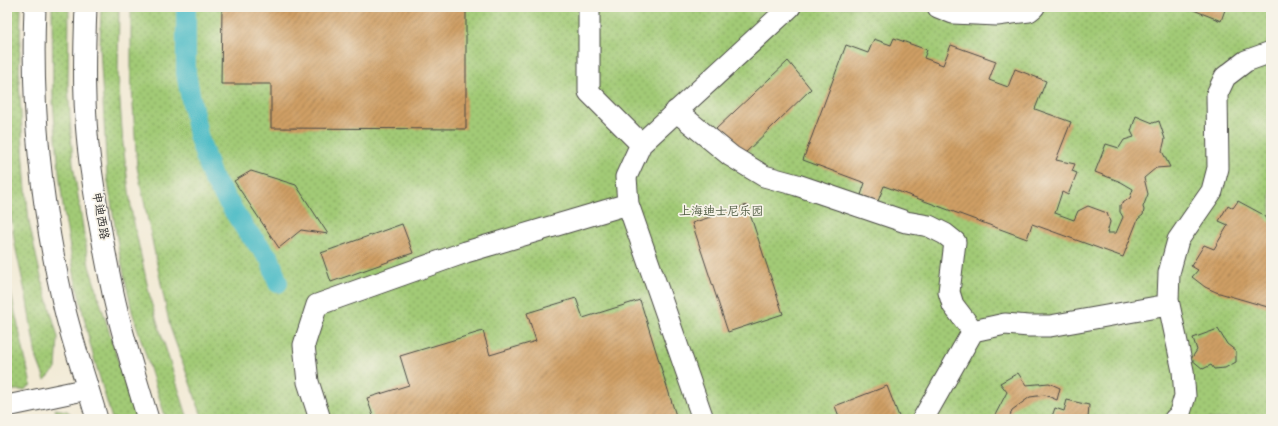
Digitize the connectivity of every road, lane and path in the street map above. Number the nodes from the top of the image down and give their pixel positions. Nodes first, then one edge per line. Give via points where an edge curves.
1 (36, 7) edge
2 (86, 7) edge
3 (589, 7) edge
4 (790, 7) edge
5 (938, 7) edge
6 (1034, 7) edge
7 (1271, 52) edge
8 (676, 111) junction
9 (641, 144) junction
10 (628, 204) junction
11 (1168, 304) junction
12 (973, 331) junction
13 (88, 389) junction
14 (7, 406) edge
15 (924, 418) edge
16 (1182, 418) edge
17 (97, 419) edge
18 (148, 419) edge
19 (320, 419) edge
20 (703, 419) edge

1 - 13 street via 35,109 40,161 63,303
2 - 18 street, 申迪西路 via 84,67 90,161 113,294
3 - 9 street via 589,92
4 - 8 street
5 - 6 street via 953,13 997,15 1029,11
7 - 11 street via 1246,60 1225,77 1217,94 1218,168 1212,191 1178,240 1169,273
8 - 9 street
8 - 12 street via 731,156 764,176 906,222 929,226 945,234 954,242 949,292 953,306
9 - 10 street via 626,177
10 - 19 street via 466,252 318,305 304,345 308,382
10 - 20 street
11 - 12 street via 1050,326 1005,324
11 - 16 street via 1183,371 1186,396
12 - 15 street
13 - 14 street
13 - 17 street

